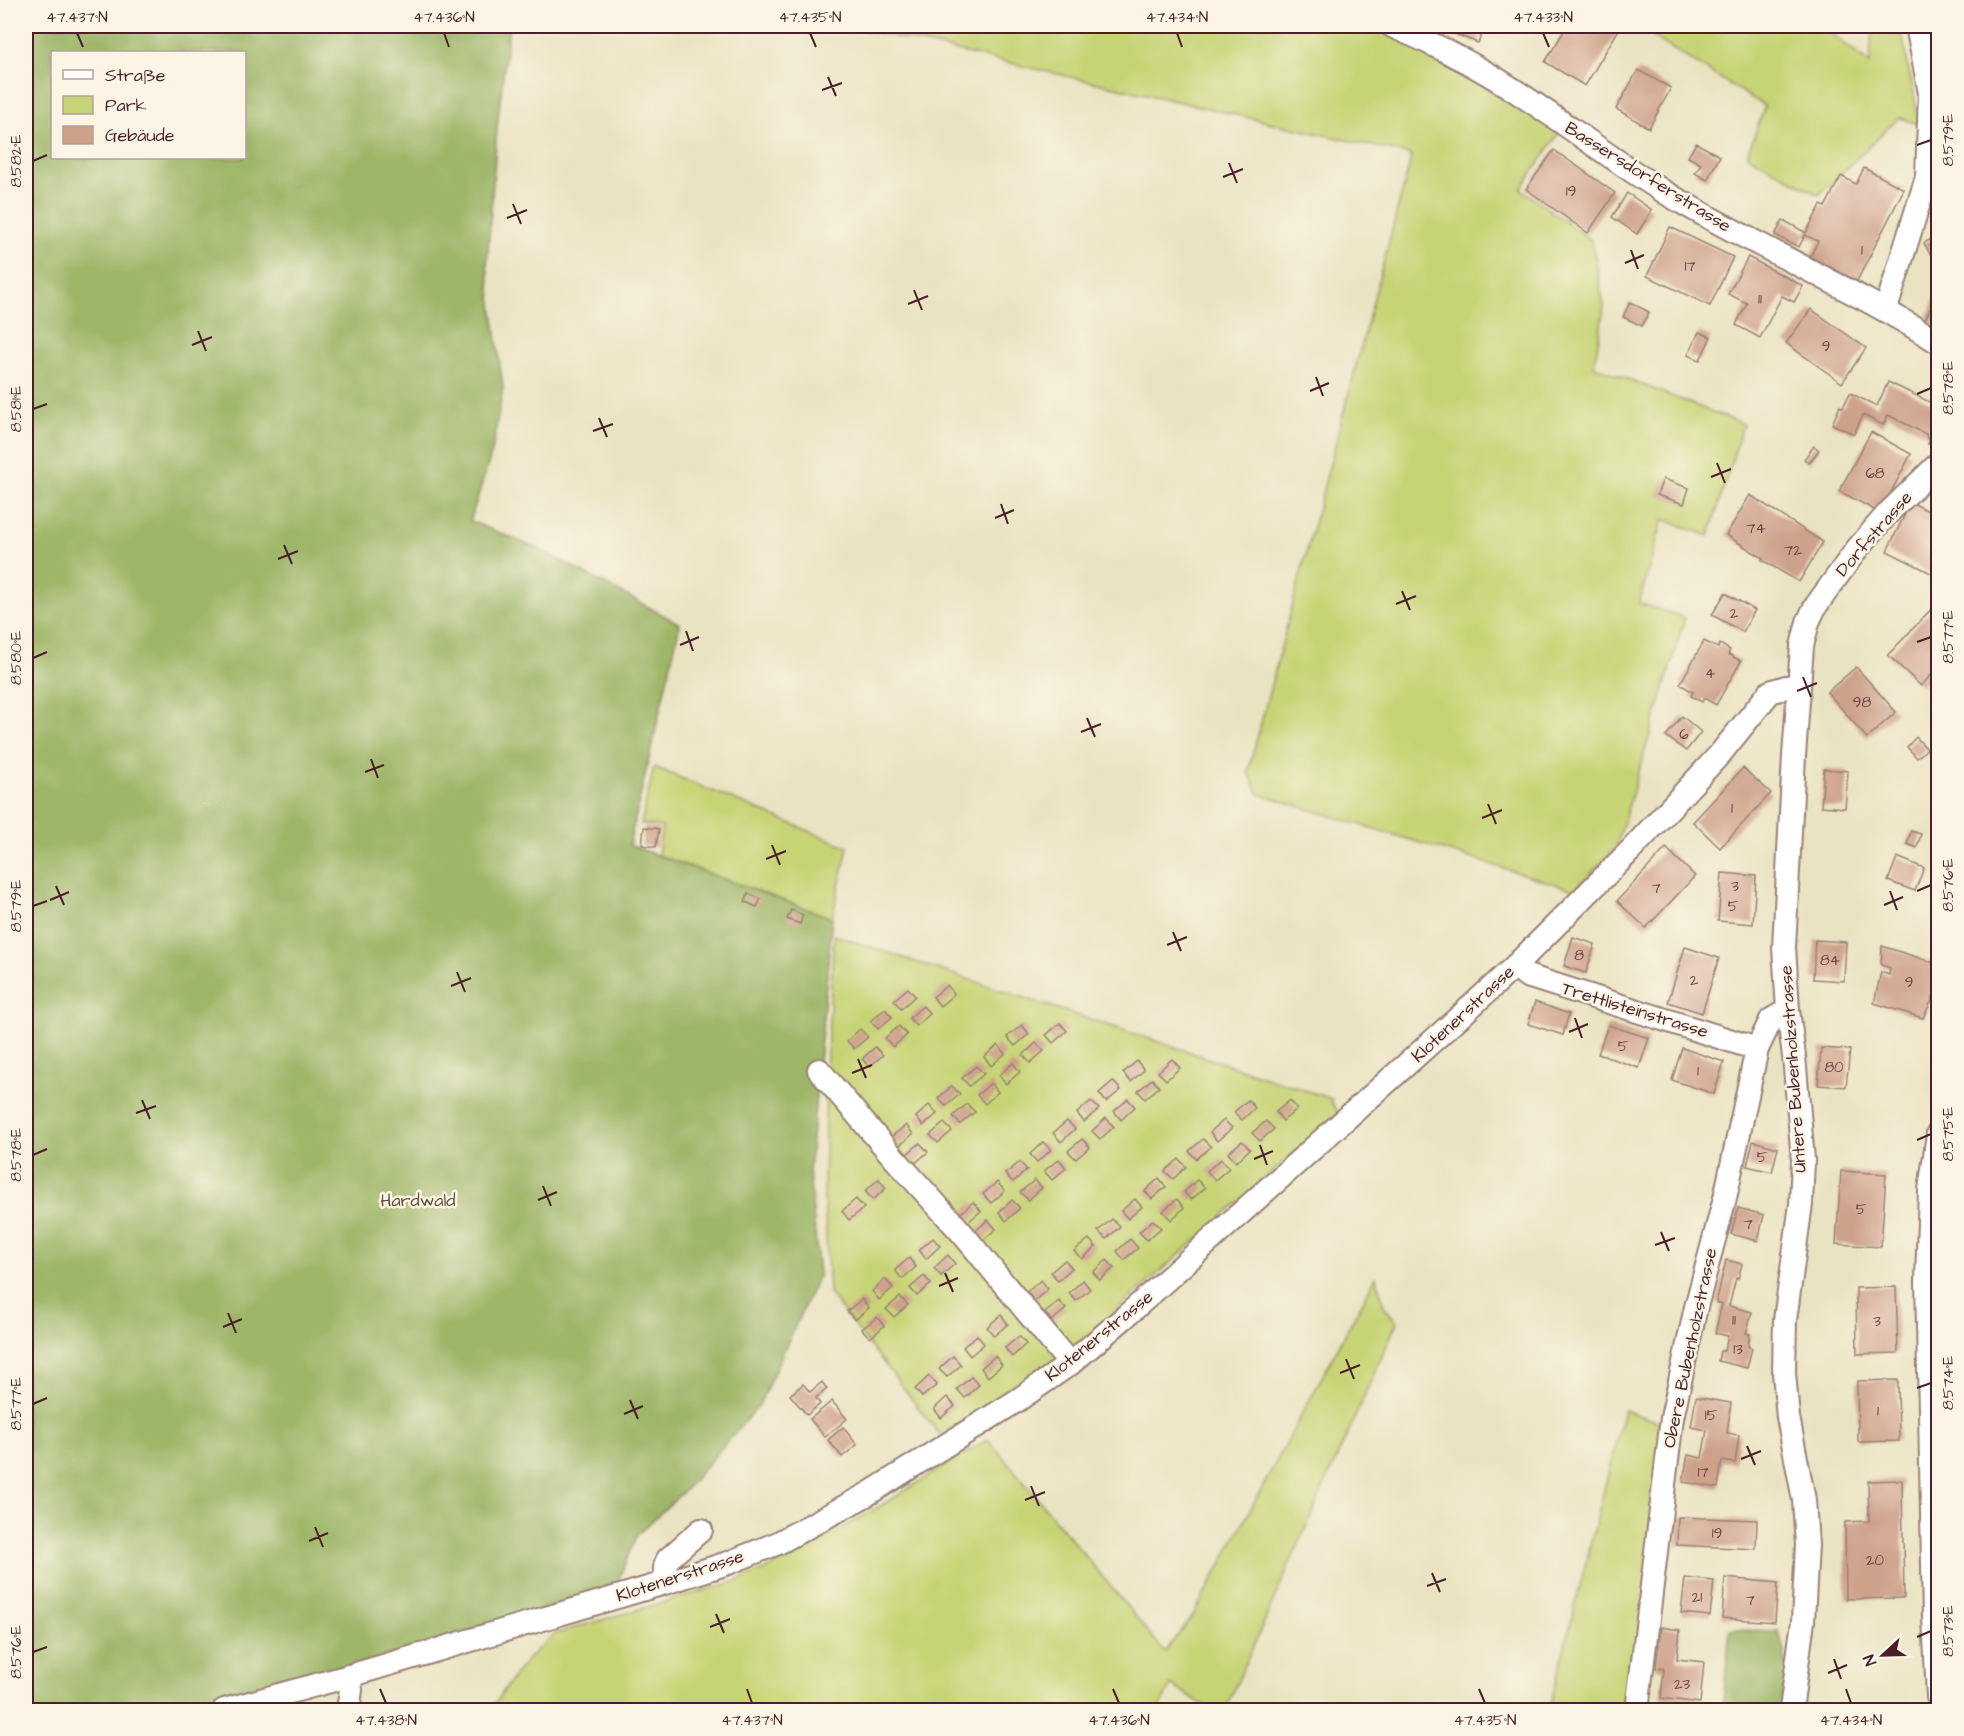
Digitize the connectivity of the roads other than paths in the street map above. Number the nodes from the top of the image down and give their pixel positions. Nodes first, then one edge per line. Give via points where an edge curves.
1 (1392, 26) edge
2 (1917, 26) edge
3 (1934, 92) edge
4 (1933, 180) edge
5 (1886, 309) junction
6 (1938, 342) edge
7 (1938, 466) edge
8 (1815, 606) joint
9 (1799, 686) junction
10 (1515, 966) junction
11 (1788, 1010) junction
12 (1757, 1049) junction
13 (819, 1070) dead end
14 (1938, 1134) edge
15 (1070, 1364) junction
16 (1934, 1412) edge
17 (701, 1530) dead end
18 (668, 1582) junction
19 (349, 1676) junction
20 (1938, 1697) edge
21 (1638, 1702) dead end
22 (224, 1710) edge
23 (348, 1710) edge
24 (1791, 1710) edge

1 - 5 street, Bassersdorferstrasse via 1437,45 1490,75 1704,215
2 - 3 street
3 - 4 street
4 - 5 street
5 - 6 street, Bassersdorferstrasse
7 - 8 street, Dorfstrasse via 1889,512
8 - 9 street, Untere Bubenholzstrasse via 1803,638
9 - 10 street, Klotenerstrasse via 1770,692 1720,754 1631,850
9 - 11 street, Untere Bubenholzstrasse via 1784,947
10 - 12 street, Trettlisteinstrasse via 1527,976
10 - 15 street, Klotenerstrasse
11 - 12 street, Obere Bubenholzstrasse via 1771,1020
11 - 24 street, Untere Bubenholzstrasse via 1803,1160 1785,1320 1784,1373 1807,1545 1803,1621
12 - 21 street, Obere Bubenholzstrasse via 1672,1418
13 - 15 street
14 - 16 street via 1930,1190 1927,1281
15 - 18 street, Klotenerstrasse via 858,1500 778,1543
16 - 20 street
17 - 18 street via 668,1559
18 - 19 street, Klotenerstrasse
19 - 22 street, Klotenerstrasse
19 - 23 street

